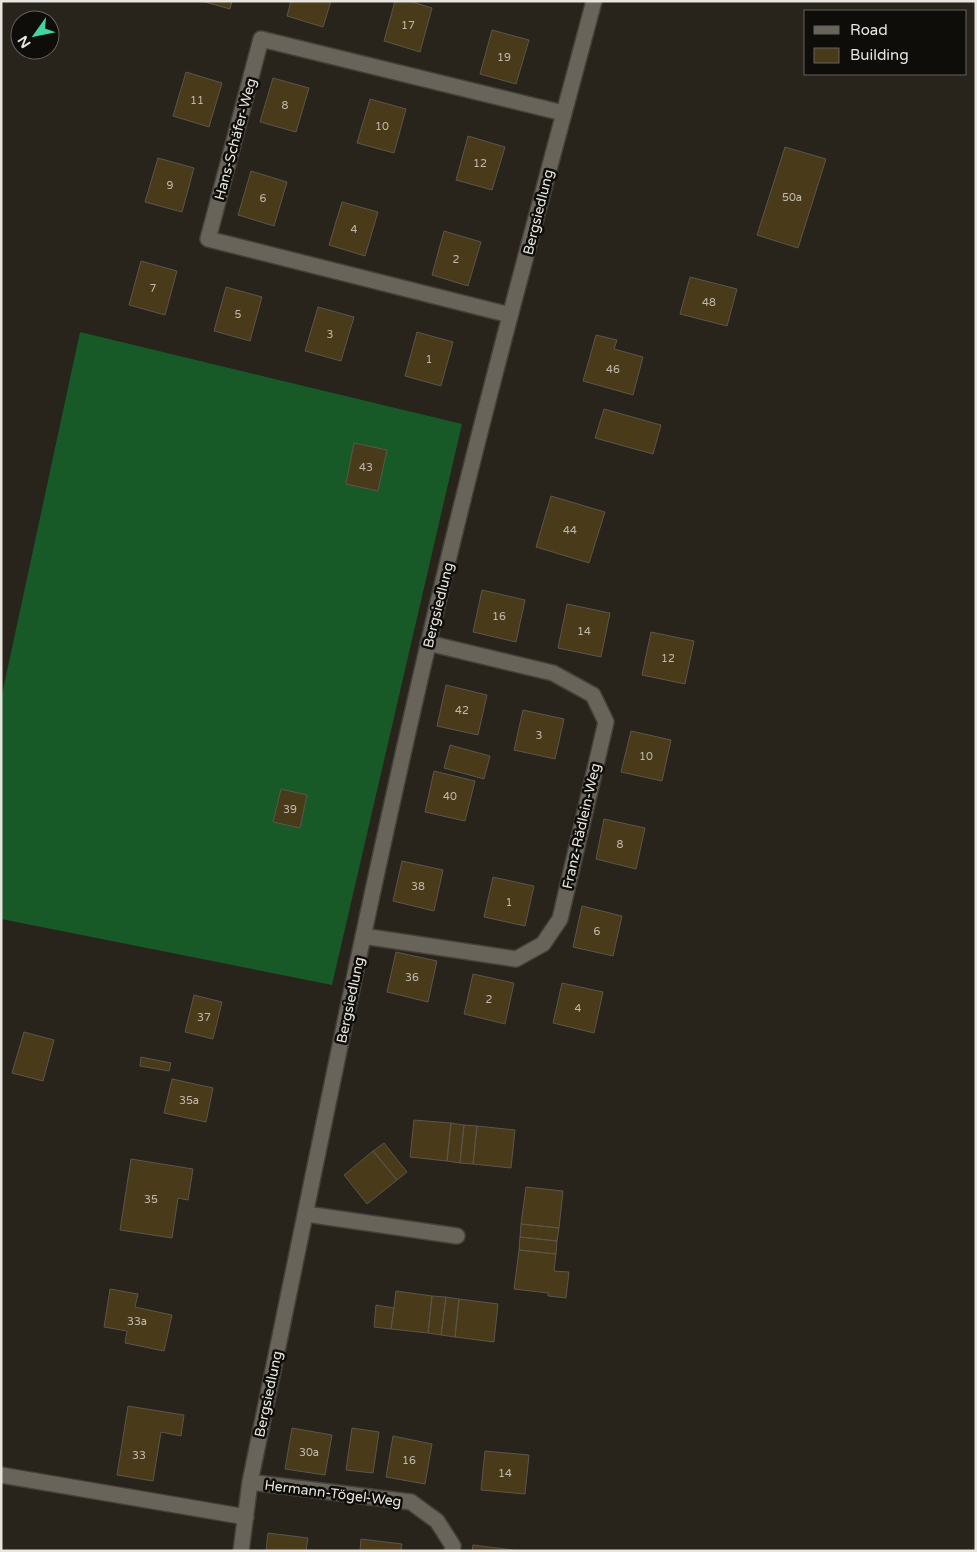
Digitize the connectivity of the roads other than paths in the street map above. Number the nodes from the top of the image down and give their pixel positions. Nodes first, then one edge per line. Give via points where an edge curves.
1 (594, 1) edge
2 (563, 113) junction
3 (510, 315) junction
4 (428, 643) junction
5 (363, 936) junction
6 (306, 1214) junction
7 (457, 1236) dead end
8 (1, 1475) edge
9 (250, 1482) junction
10 (246, 1517) junction
11 (241, 1551) edge
12 (452, 1551) edge

1 - 2 street, Bergsiedlung
2 - 3 street, Bergsiedlung
2 - 3 street, Hans-Schäfer-Weg via 261,40 208,239
3 - 4 street, Bergsiedlung
4 - 5 street, Bergsiedlung
4 - 5 street, Franz-Rädlein-Weg via 553,673 593,695 606,722 560,919 543,944 516,959
5 - 6 street, Bergsiedlung
6 - 7 street
6 - 9 street, Bergsiedlung
8 - 10 street
9 - 10 street, Bergsiedlung
9 - 12 street, Hermann-Tögel-Weg via 411,1502 437,1521 453,1546
10 - 11 street, Bergsiedlung

